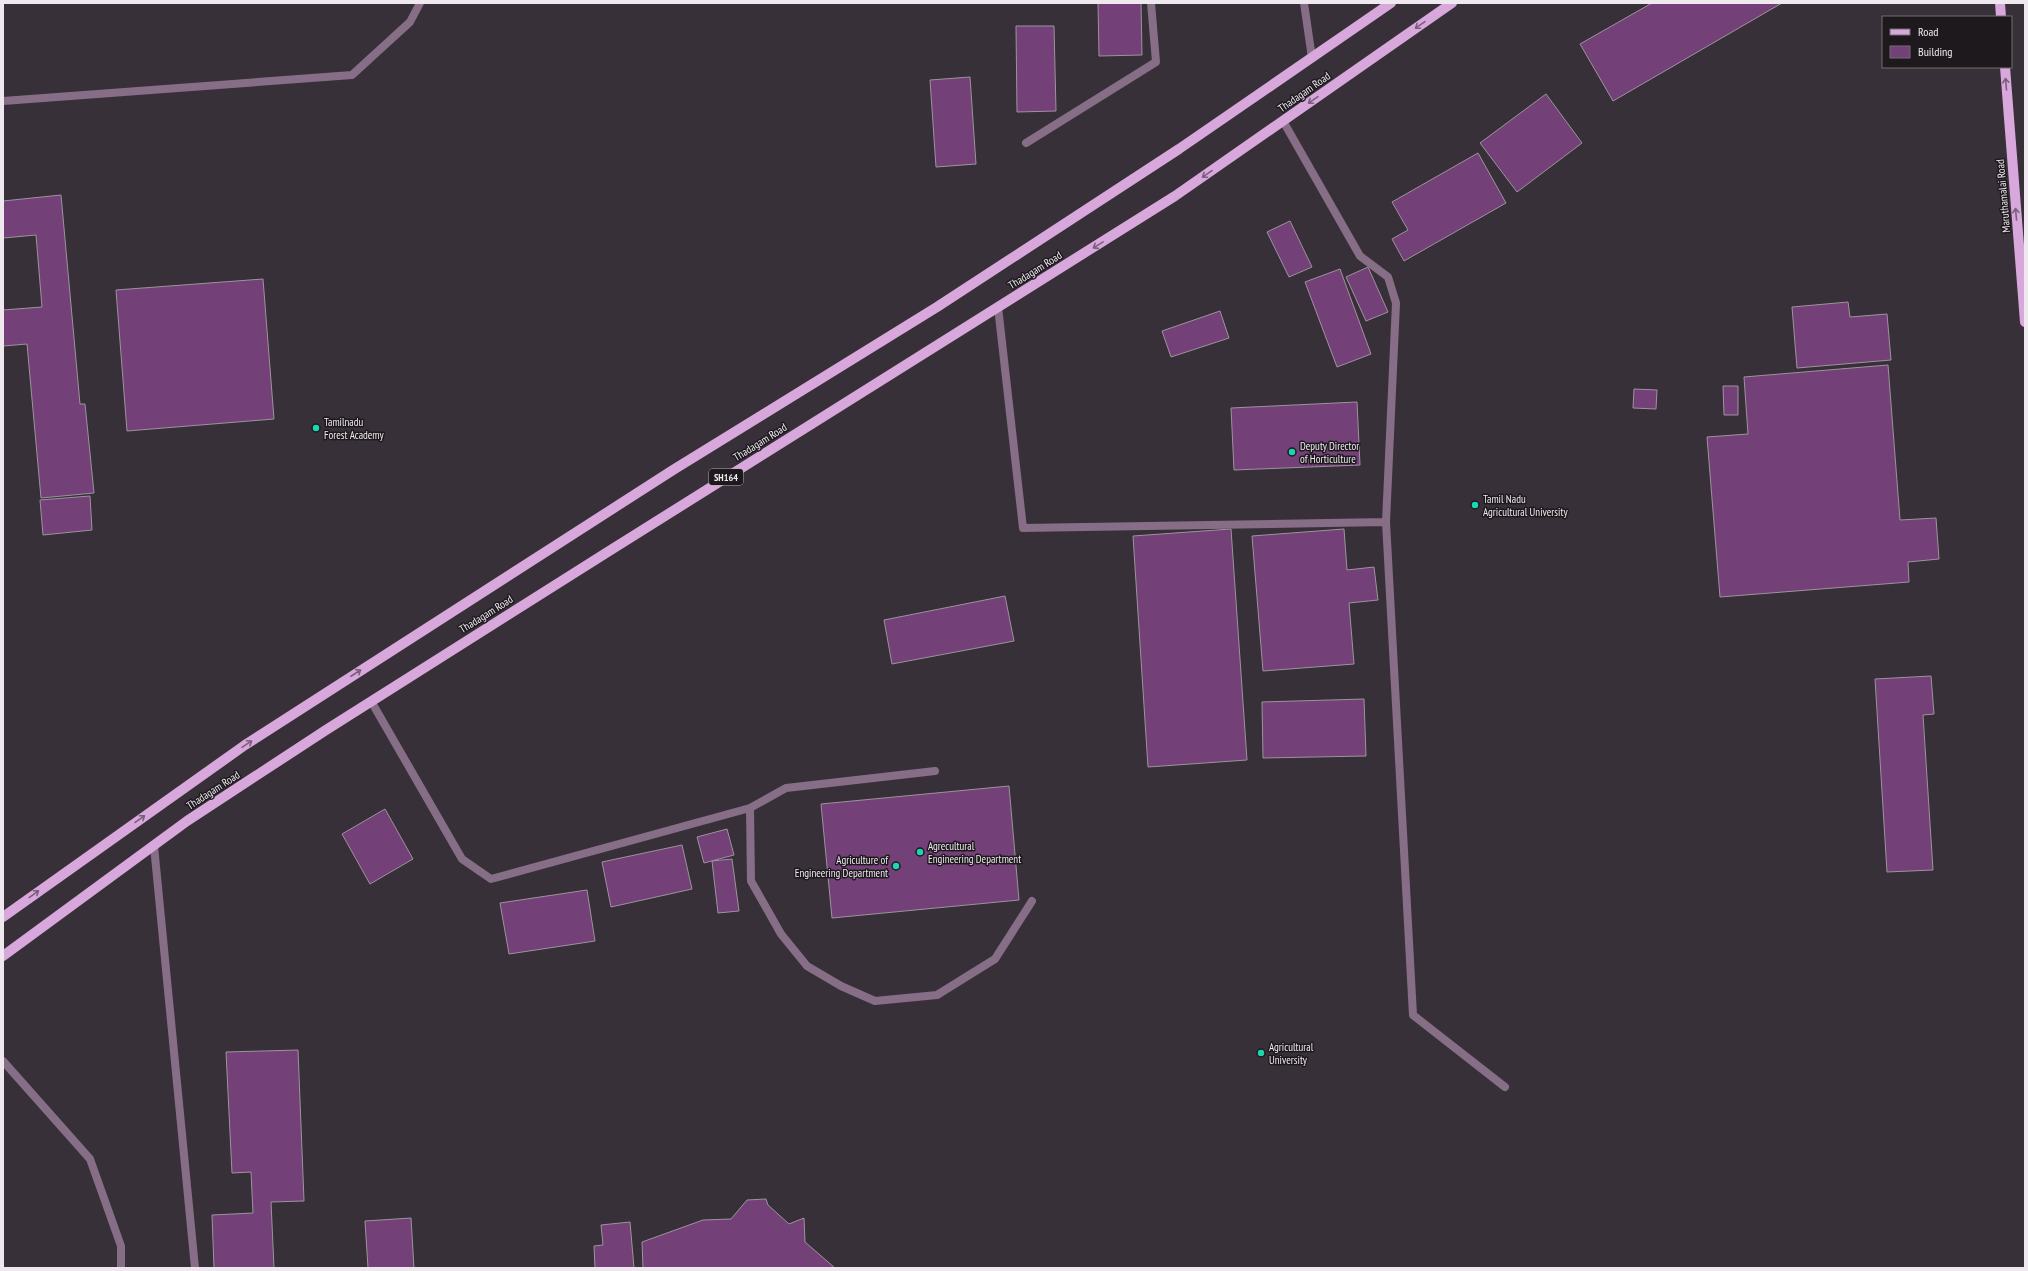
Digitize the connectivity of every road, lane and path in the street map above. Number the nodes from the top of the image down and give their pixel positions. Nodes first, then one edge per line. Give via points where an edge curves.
1 (420, 3) edge
2 (1151, 3) edge
3 (1304, 3) edge
4 (1391, 3) edge
5 (1452, 3) edge
6 (2000, 3) edge
7 (2001, 16) edge
8 (1312, 58) junction
9 (2005, 68) edge
10 (3, 101) edge
11 (1283, 121) junction
12 (1026, 143) dead end
13 (998, 307) junction
14 (2025, 322) edge
15 (1386, 522) junction
16 (371, 701) junction
17 (936, 771) dead end
18 (750, 808) junction
19 (154, 846) junction
20 (1032, 901) dead end
21 (3, 917) edge
22 (3, 956) edge
23 (3, 1061) edge
24 (1505, 1086) dead end
25 (121, 1268) edge
26 (195, 1268) edge

1 - 10 street via 410,22 352,75
2 - 12 street via 1156,62
3 - 8 street
4 - 8 main road, Thadagam Road
5 -> 11 main road, Thadagam Road / SH164
6 - 7 main road
21 -> 8 main road, Thadagam Road via 252,741 673,470 943,303 1179,149
14 -> 9 main road, Maruthamalai Road
11 -> 13 main road, Thadagam Road / SH164 via 1175,196
11 - 15 street via 1360,256 1388,277 1396,303
13 - 15 street via 1023,528
13 - 16 main road, Thadagam Road / SH164
15 - 24 street via 1414,1015
16 - 18 street via 462,859 491,879
16 - 19 main road, Thadagam Road / SH164 via 187,821
17 - 18 street via 786,788
18 - 20 street via 751,881 781,934 807,966 841,986 875,1001 937,995 995,959
19 - 22 main road, Thadagam Road / SH164
19 - 26 street
23 - 25 street via 90,1159 121,1246

